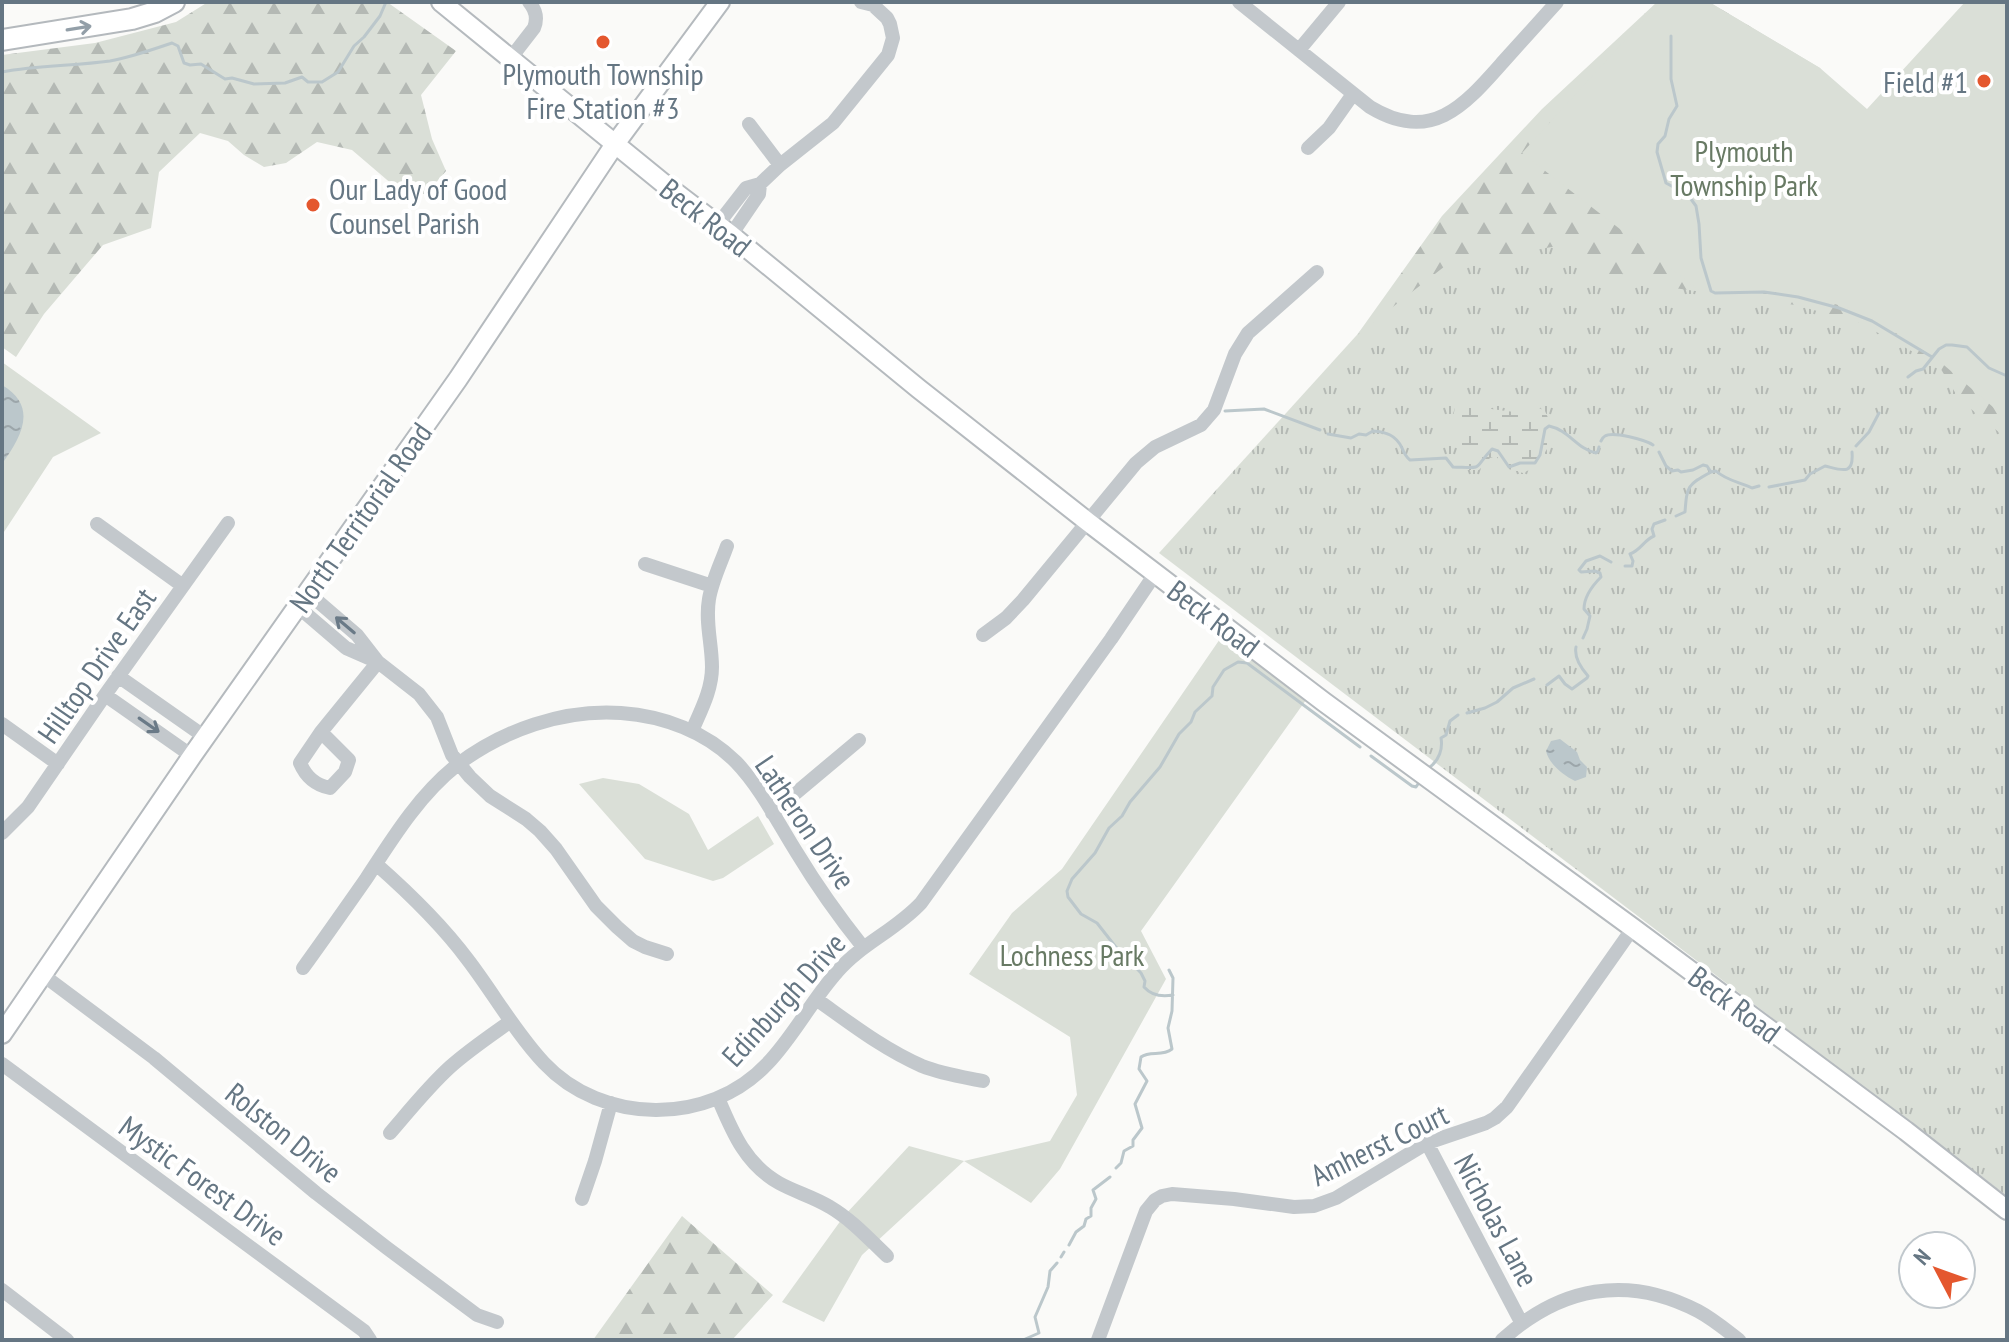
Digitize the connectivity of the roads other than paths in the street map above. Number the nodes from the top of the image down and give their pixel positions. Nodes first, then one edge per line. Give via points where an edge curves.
1 (174, 2) edge
2 (441, 2) edge
3 (529, 2) edge
4 (720, 2) edge
5 (861, 2) edge
6 (1239, 2) edge
7 (1339, 2) edge
8 (1557, 2) edge
9 (2, 40) edge
10 (1299, 50) junction
11 (510, 59) junction
12 (1353, 94) junction
13 (749, 124) dead end
14 (615, 144) junction
15 (1308, 148) dead end
16 (780, 165) junction
17 (724, 229) junction
18 (1317, 272) dead end
19 (1088, 522) junction
20 (228, 523) dead end
21 (97, 524) dead end
22 (727, 546) dead end
23 (645, 564) dead end
24 (1155, 574) junction
25 (183, 586) junction
26 (712, 586) junction
27 (302, 599) junction
28 (983, 635) dead end
29 (378, 662) junction
30 (118, 676) junction
31 (105, 695) junction
32 (2, 724) edge
33 (692, 731) junction
34 (321, 732) dead end
35 (205, 737) junction
36 (859, 740) dead end
37 (192, 756) junction
38 (58, 764) junction
39 (458, 764) junction
40 (772, 813) junction
41 (2, 833) edge
42 (376, 864) junction
43 (1633, 928) junction
44 (863, 947) junction
45 (667, 954) dead end
46 (303, 968) dead end
47 (43, 975) junction
48 (816, 999) junction
49 (511, 1021) junction
50 (2, 1034) edge
51 (2, 1064) edge
52 (983, 1081) dead end
53 (718, 1098) junction
54 (611, 1103) junction
55 (390, 1133) dead end
56 (1427, 1143) junction
57 (582, 1199) dead end
58 (2007, 1210) edge
59 (887, 1256) dead end
60 (2, 1290) edge
61 (497, 1322) dead end
62 (1521, 1322) junction
63 (67, 1340) edge
64 (370, 1340) edge
65 (1098, 1340) edge
66 (1502, 1340) edge
67 (1739, 1340) edge

9 -> 1 highway via 132,19
2 - 11 main road, Beck Road
3 - 11 street via 536,23
4 - 14 main road, North Territorial Road
5 - 16 street via 887,18 893,31 890,50 840,116
6 - 10 street
7 - 10 street
8 - 12 street via 1473,96 1447,114 1419,121 1393,119
10 - 12 street
11 - 14 main road, Beck Road
12 - 15 street
13 - 16 street
14 - 17 main road, Beck Road
14 - 27 main road, North Territorial Road
16 - 17 street via 760,184 746,188
17 - 19 main road, Beck Road
18 - 19 street via 1248,333 1214,410 1201,425 1155,447 1136,463
19 - 24 main road, Beck Road
19 - 28 street via 1023,600
20 - 25 street, Hilltop Drive East
21 - 25 street
22 - 26 street
23 - 26 street
24 - 43 main road, Beck Road
24 - 44 street, Edinburgh Drive via 921,903
25 - 30 street, Hilltop Drive East
26 - 33 street via 712,678
27 - 29 street via 346,648
27 - 35 main road, North Territorial Road
29 - 34 street
29 - 39 street via 430,707
30 - 31 street, Hilltop Drive East
30 - 35 street
31 -> 37 street
31 - 38 street, Hilltop Drive East
32 - 38 street
33 - 39 street, Latheron Drive via 633,714 572,716 510,734
33 - 40 street, Latheron Drive via 736,762
35 - 37 main road, North Territorial Road
36 - 40 street
37 - 47 main road, North Territorial Road
38 - 41 street, Hilltop Drive East via 21,816
39 - 42 street, Latheron Drive via 421,801
39 - 45 street via 490,796 540,831 610,921 633,941
40 - 44 street, Latheron Drive via 818,889
42 - 46 street, Latheron Drive
42 - 49 street, Edinburgh Drive via 455,943
43 - 56 street, Amherst Court via 1502,1112 1486,1123
43 - 58 main road, Beck Road
44 - 48 street, Edinburgh Drive
47 - 50 main road, North Territorial Road
47 - 61 street, Rolston Drive via 387,1248 477,1315
48 - 52 street via 897,1054
48 - 53 street, Edinburgh Drive via 768,1064
49 - 54 street, Edinburgh Drive via 557,1076
49 - 55 street via 450,1067
51 - 64 street, Mystic Forest Drive
53 - 54 street, Edinburgh Drive via 665,1110
53 - 59 street via 738,1142 759,1169 847,1218
54 - 57 street
56 - 62 street, Nicholas Lane
56 - 65 street, Amherst Court via 1314,1206 1172,1194 1155,1200 1146,1211
60 - 63 street
62 - 66 street
62 - 67 street via 1576,1295 1632,1291 1684,1305

